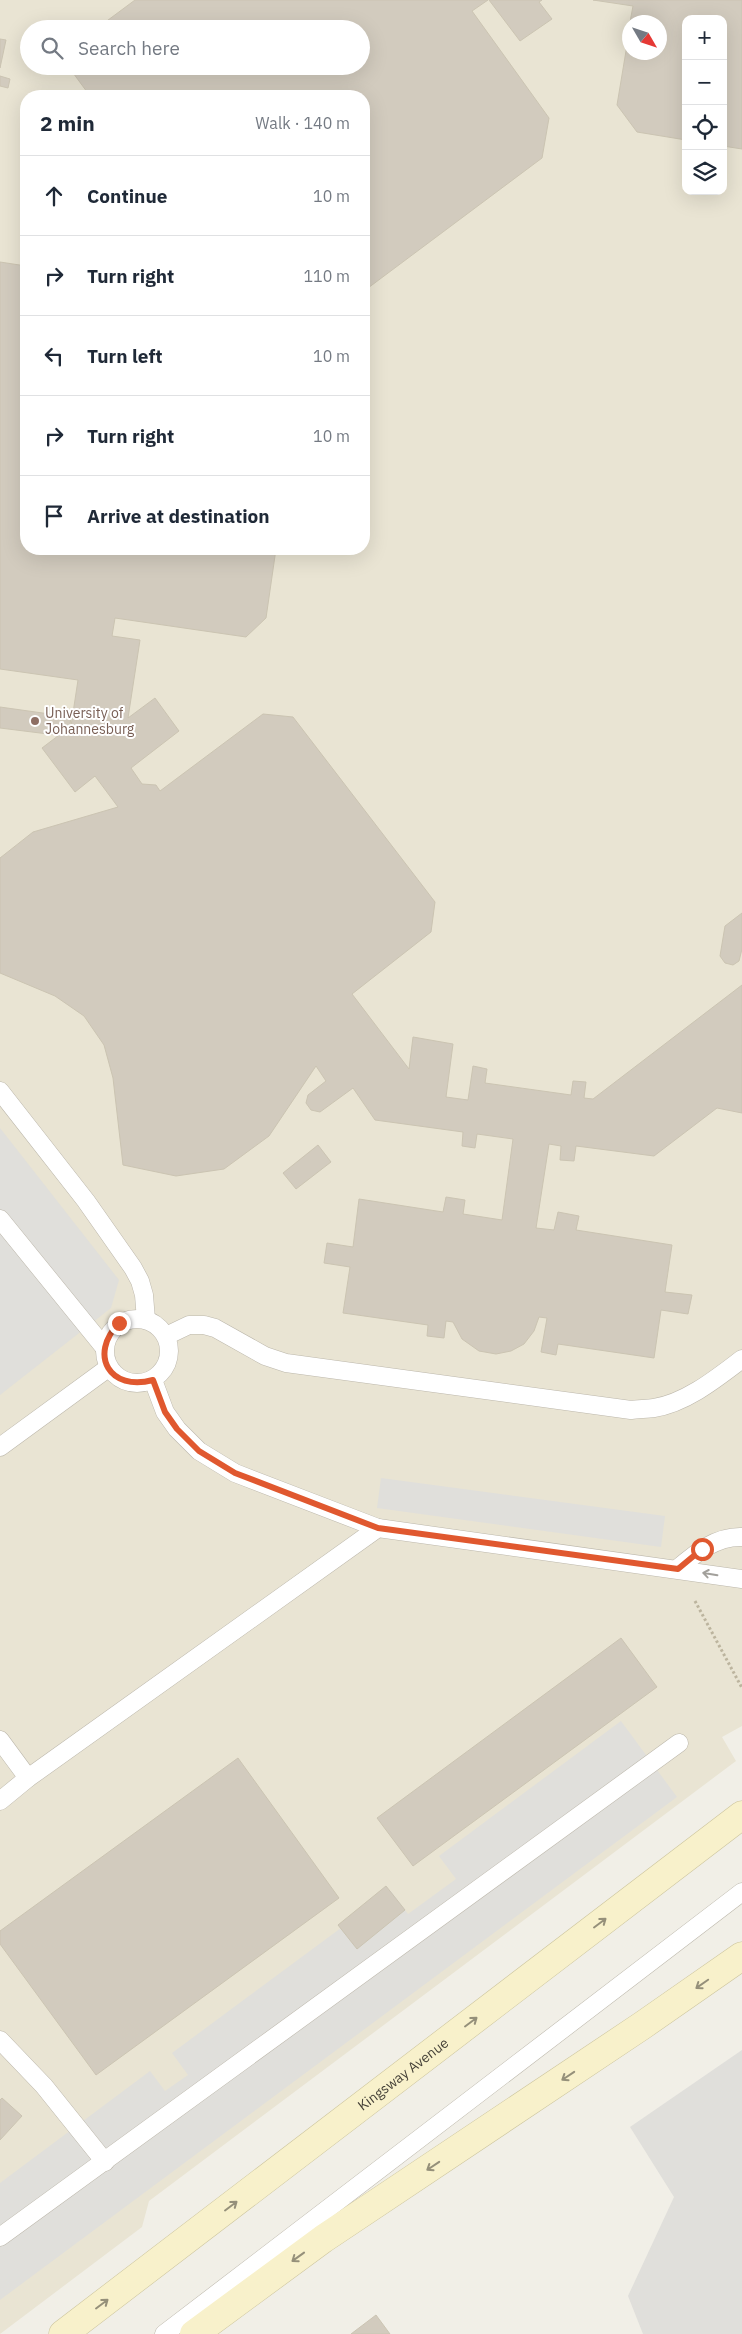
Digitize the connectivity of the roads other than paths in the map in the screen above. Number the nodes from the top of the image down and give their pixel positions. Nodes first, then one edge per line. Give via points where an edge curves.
1 (0, 1091) edge
2 (0, 1219) edge
3 (146, 1320) junction
4 (166, 1336) junction
5 (104, 1347) junction
6 (742, 1359) edge
7 (108, 1368) junction
8 (153, 1380) junction
9 (0, 1447) edge
10 (378, 1528) junction
11 (742, 1537) edge
12 (678, 1569) junction
13 (742, 1579) edge
14 (0, 1740) edge
15 (679, 1743) dead end
16 (28, 1778) junction
17 (0, 1801) edge
18 (742, 1815) edge
19 (742, 1892) edge
20 (742, 1956) edge
21 (0, 2040) edge
22 (105, 2162) junction
23 (0, 2237) edge
24 (63, 2334) edge
25 (164, 2334) edge
26 (194, 2334) edge

1 - 3 lane via 86,1201 133,1268 144,1295
2 - 5 lane
3 - 4 lane via 158,1326
3 - 5 lane via 132,1318 119,1323 109,1334
4 - 6 lane via 189,1325 204,1325 286,1364 631,1410 671,1404
4 - 8 lane via 168,1360
5 - 7 lane
7 - 8 lane via 127,1383
7 - 9 lane
8 - 10 lane via 165,1412 199,1451 235,1473
10 - 12 lane
10 - 16 lane
11 - 12 lane via 717,1541
13 -> 12 lane
14 - 16 lane
15 - 22 lane
16 - 17 lane
24 -> 18 main road, Kingsway Avenue
19 - 25 lane
20 -> 26 main road via 323,2239
21 - 22 lane via 44,2086
22 - 23 lane

